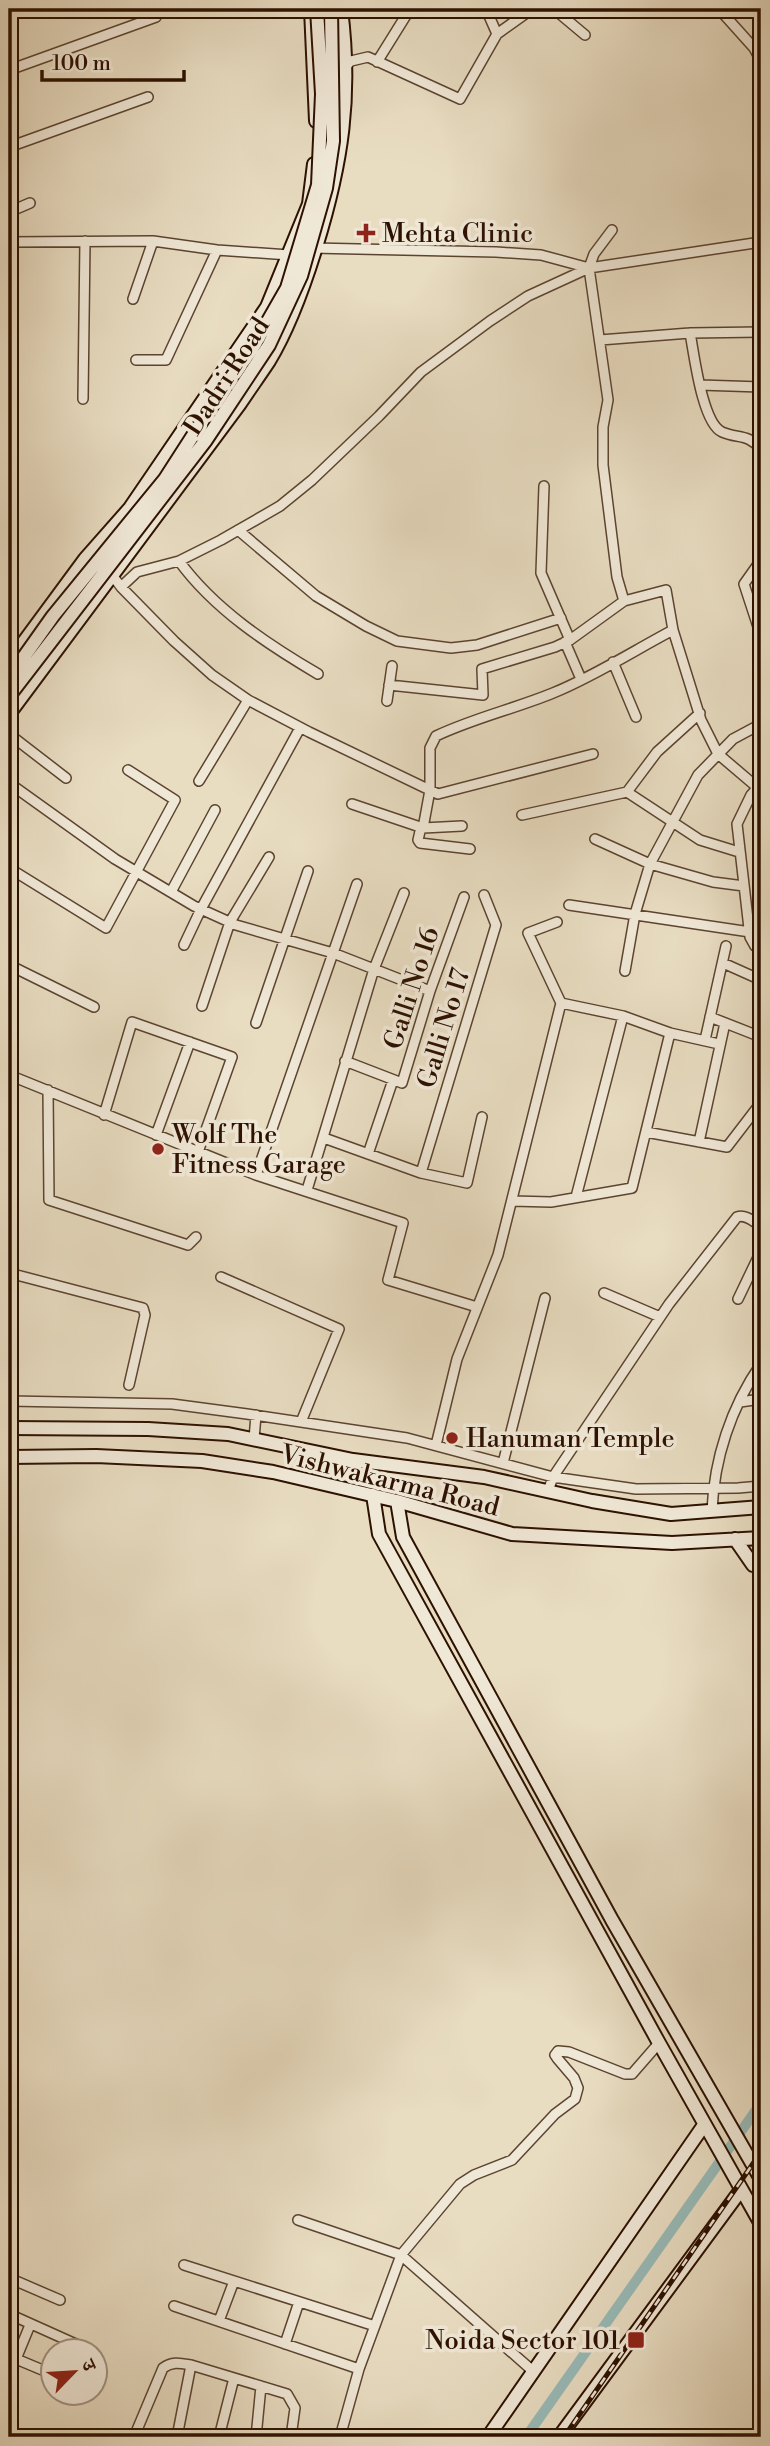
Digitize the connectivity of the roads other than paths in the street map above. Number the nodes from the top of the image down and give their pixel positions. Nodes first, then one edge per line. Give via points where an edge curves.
1 (311, 9) edge
2 (317, 9) edge
3 (331, 9) edge
4 (341, 9) edge
5 (410, 9) edge
6 (486, 9) edge
7 (532, 9) edge
8 (554, 9) edge
9 (719, 9) edge
10 (156, 17) dead end
11 (497, 34) junction
12 (585, 35) dead end
13 (761, 61) edge
14 (377, 62) junction
15 (347, 65) junction
16 (9, 70) edge
17 (148, 96) dead end
18 (761, 106) edge
19 (761, 126) edge
20 (9, 147) edge
21 (30, 203) dead end
22 (9, 212) edge
23 (612, 230) dead end
24 (85, 241) junction
25 (153, 241) junction
26 (9, 242) edge
27 (761, 243) edge
28 (291, 249) junction
29 (316, 249) junction
30 (217, 250) junction
31 (589, 268) junction
32 (133, 299) dead end
33 (761, 332) edge
34 (690, 333) junction
35 (600, 340) junction
36 (136, 360) dead end
37 (700, 385) junction
38 (761, 387) edge
39 (83, 399) dead end
40 (761, 449) edge
41 (544, 486) dead end
42 (238, 530) junction
43 (103, 538) junction
44 (128, 557) junction
45 (761, 560) edge
46 (179, 561) junction
47 (112, 575) junction
48 (121, 587) junction
49 (624, 601) junction
50 (561, 618) junction
51 (673, 629) junction
52 (761, 636) edge
53 (567, 641) junction
54 (9, 662) edge
55 (613, 662) junction
56 (392, 667) dead end
57 (318, 674) dead end
58 (9, 678) edge
59 (581, 679) junction
60 (390, 685) junction
61 (9, 696) edge
62 (248, 700) junction
63 (387, 701) dead end
64 (699, 713) junction
65 (9, 714) edge
66 (636, 717) dead end
67 (761, 724) edge
68 (300, 727) junction
69 (9, 734) edge
70 (593, 754) dead end
71 (718, 754) junction
72 (128, 769) dead end
73 (66, 778) dead end
74 (199, 780) dead end
75 (9, 783) edge
76 (759, 786) edge
77 (430, 790) junction
78 (627, 792) junction
79 (352, 804) dead end
80 (215, 810) dead end
81 (522, 815) dead end
82 (672, 821) junction
83 (462, 826) dead end
84 (422, 827) junction
85 (595, 839) dead end
86 (470, 849) dead end
87 (739, 852) junction
88 (269, 857) dead end
89 (650, 864) junction
90 (9, 868) edge
91 (308, 871) dead end
92 (138, 873) junction
93 (356, 884) dead end
94 (744, 886) junction
95 (171, 892) junction
96 (404, 893) dead end
97 (484, 895) dead end
98 (464, 897) dead end
99 (569, 905) dead end
100 (201, 909) junction
101 (635, 914) junction
102 (230, 922) junction
103 (557, 922) dead end
104 (750, 932) junction
105 (284, 939) junction
106 (184, 945) dead end
107 (726, 946) dead end
108 (761, 948) edge
109 (333, 953) junction
110 (723, 963) junction
111 (9, 965) edge
112 (374, 969) junction
113 (625, 971) dead end
114 (761, 979) edge
115 (430, 991) junction
116 (561, 1003) junction
117 (202, 1006) dead end
118 (94, 1007) dead end
119 (623, 1016) junction
120 (710, 1017) junction
121 (256, 1023) dead end
122 (725, 1023) junction
123 (670, 1033) junction
124 (761, 1037) edge
125 (705, 1040) junction
126 (190, 1042) junction
127 (719, 1044) junction
128 (345, 1060) junction
129 (9, 1075) edge
130 (393, 1080) junction
131 (48, 1090) junction
132 (761, 1098) edge
133 (104, 1115) junction
134 (482, 1117) dead end
135 (646, 1132) junction
136 (156, 1136) junction
137 (324, 1138) junction
138 (699, 1142) junction
139 (198, 1152) junction
140 (368, 1154) junction
141 (421, 1173) junction
142 (256, 1175) junction
143 (307, 1190) junction
144 (576, 1197) junction
145 (512, 1200) junction
146 (761, 1226) edge
147 (196, 1237) dead end
148 (761, 1251) edge
149 (9, 1273) edge
150 (221, 1277) dead end
151 (604, 1293) dead end
152 (545, 1298) dead end
153 (738, 1299) dead end
154 (477, 1307) junction
155 (660, 1317) junction
156 (761, 1364) edge
157 (129, 1385) dead end
158 (761, 1399) edge
159 (9, 1401) edge
160 (740, 1402) junction
161 (256, 1415) junction
162 (301, 1422) junction
163 (9, 1428) edge
164 (254, 1439) junction
165 (436, 1445) junction
166 (9, 1457) edge
167 (503, 1463) junction
168 (553, 1477) junction
169 (761, 1486) edge
170 (713, 1488) junction
171 (548, 1491) junction
172 (373, 1495) junction
173 (397, 1501) junction
174 (761, 1507) edge
175 (712, 1511) junction
176 (761, 1538) edge
177 (734, 1539) junction
178 (753, 1565) dead end
179 (659, 2043) junction
180 (705, 2127) junction
181 (758, 2169) edge
182 (741, 2188) junction
183 (298, 2220) dead end
184 (761, 2224) edge
185 (401, 2255) junction
186 (184, 2265) dead end
187 (9, 2278) edge
188 (234, 2281) junction
189 (60, 2301) dead end
190 (299, 2302) junction
191 (174, 2306) dead end
192 (9, 2314) edge
193 (219, 2321) junction
194 (30, 2325) junction
195 (375, 2326) junction
196 (63, 2338) edge
197 (285, 2344) junction
198 (12, 2358) edge
199 (191, 2365) junction
200 (38, 2368) edge
201 (359, 2370) junction
202 (534, 2372) junction
203 (9, 2376) edge
204 (234, 2378) junction
205 (261, 2386) junction
206 (134, 2437) edge
207 (177, 2437) edge
208 (219, 2437) edge
209 (256, 2437) edge
210 (291, 2437) edge
211 (340, 2437) edge
212 (488, 2437) edge
213 (559, 2437) edge

1 - 28 street, Dadri Road via 314,164 309,204
2 - 58 street, bridge via 322,94 318,185 287,288 165,479 52,616
3 - 61 street, bridge via 333,141 326,188 302,276 269,345 206,440
4 - 15 street, Dadri Road
5 - 14 street
6 - 11 street
7 - 11 street
8 - 12 street
9 - 13 street
10 - 16 street
11 - 14 street via 460,99
14 - 15 street via 368,57
15 - 29 street, Dadri Road via 338,167
17 - 20 street
18 - 19 street
21 - 22 street
23 - 31 street
24 - 25 street
24 - 26 street
24 - 39 street
25 - 30 street
25 - 32 street
27 - 31 street
28 - 29 street
28 - 30 street
28 - 43 street, Dadri Road via 267,307 240,350 130,508
29 - 31 street via 496,252 541,256
29 - 44 street, Dadri Road via 295,310 270,359
30 - 36 street via 166,360
31 - 35 street
31 - 42 street via 528,296 421,372 312,481
33 - 34 street
34 - 35 street
34 - 37 street
35 - 49 street via 608,400 603,466
37 - 38 street
37 - 40 street via 716,428 747,437
41 - 50 street via 541,573
42 - 46 street
42 - 50 street via 316,596 397,640 451,648 477,645
43 - 44 street
43 - 54 street, Dadri Road
44 - 47 street, Dadri Road
45 - 52 street via 744,584
46 - 48 street via 137,572
46 - 57 street via 203,590 238,619
47 - 48 street
47 - 65 street, Dadri Road
48 - 62 street via 212,675
49 - 51 street via 666,590
49 - 53 street
50 - 53 street
51 - 55 street
51 - 64 street
53 - 59 street
53 - 60 street via 482,668 483,695
55 - 59 street
55 - 66 street
56 - 60 street
59 - 77 street via 436,736 430,748
60 - 63 street
62 - 68 street
62 - 74 street
64 - 71 street
64 - 78 street via 657,752
67 - 71 street via 733,739
68 - 77 street
68 - 100 street
69 - 73 street
70 - 77 street via 438,793
71 - 76 street
71 - 82 street via 698,775
72 - 92 street via 175,800
75 - 92 street
76 - 87 street via 737,824
77 - 84 street
78 - 81 street
78 - 82 street
79 - 84 street
80 - 95 street
82 - 87 street via 701,840
82 - 89 street
83 - 84 street
84 - 86 street via 420,843
85 - 89 street
87 - 94 street
88 - 102 street
89 - 94 street
89 - 101 street
90 - 92 street via 106,928
91 - 105 street
92 - 95 street
93 - 109 street
94 - 104 street
95 - 100 street
96 - 112 street
97 - 141 street, Galli No 17 via 496,925
98 - 115 street, Galli No 16
99 - 101 street
100 - 102 street
100 - 106 street
101 - 104 street
101 - 113 street
102 - 105 street
102 - 117 street
103 - 116 street via 528,933
104 - 108 street via 755,946
105 - 109 street
105 - 121 street
107 - 110 street
109 - 112 street
109 - 142 street
110 - 114 street
110 - 120 street
111 - 118 street
112 - 115 street
112 - 128 street
115 - 130 street, Galli No 16 via 402,1083
116 - 119 street
116 - 145 street
119 - 123 street
119 - 144 street
120 - 122 street
120 - 125 street
122 - 124 street
122 - 127 street
123 - 125 street
123 - 135 street
125 - 127 street
126 - 133 street via 132,1022
126 - 136 street
126 - 139 street via 232,1057
127 - 138 street
128 - 130 street
128 - 137 street
129 - 131 street
130 - 140 street
131 - 133 street
131 - 147 street via 48,1200 188,1245
132 - 138 street via 727,1147
133 - 136 street
134 - 141 street via 467,1183
135 - 138 street
135 - 144 street via 632,1188
136 - 139 street
137 - 140 street
137 - 143 street
139 - 142 street
140 - 141 street
142 - 143 street
143 - 154 street via 403,1223 388,1280
144 - 145 street via 551,1202
145 - 154 street via 498,1255
146 - 155 street via 737,1217
148 - 153 street
149 - 157 street via 143,1308
150 - 162 street via 339,1329
151 - 155 street
152 - 167 street
154 - 165 street via 457,1359
155 - 168 street
156 - 160 street
158 - 160 street
159 - 161 street via 172,1404
160 - 170 street via 724,1437
161 - 162 street
161 - 164 street
162 - 165 street
163 - 164 street, Vishwakarma Road via 148,1429
164 - 171 street, Vishwakarma Road
165 - 167 street
166 - 172 street, Vishwakarma Road via 202,1461
167 - 168 street
168 - 170 street via 636,1489
168 - 171 street
169 - 170 street
170 - 175 street
171 - 175 street, Vishwakarma Road via 671,1514
172 - 173 street, Vishwakarma Road
172 - 179 street via 379,1534
173 - 177 street, Vishwakarma Road via 512,1534 672,1543
173 - 181 street via 403,1537 612,1920
174 - 175 street, Vishwakarma Road
176 - 177 street, Vishwakarma Road
177 - 178 street
179 - 180 street
179 - 185 street via 632,2074 558,2051 555,2055 578,2088 575,2099 512,2160 460,2184
180 - 182 street
180 - 202 street
182 - 184 street
182 - 213 street
183 - 185 street
185 - 195 street
185 - 202 street
186 - 188 street
187 - 189 street
188 - 190 street
188 - 193 street
190 - 195 street
190 - 197 street
191 - 193 street
192 - 194 street
193 - 197 street
194 - 196 street
194 - 198 street
195 - 201 street
197 - 201 street
198 - 200 street
198 - 203 street
199 - 204 street
199 - 206 street via 177,2362 163,2368
199 - 207 street
201 - 211 street
202 - 212 street
204 - 205 street
204 - 208 street
205 - 209 street
205 - 210 street via 286,2394 295,2408

